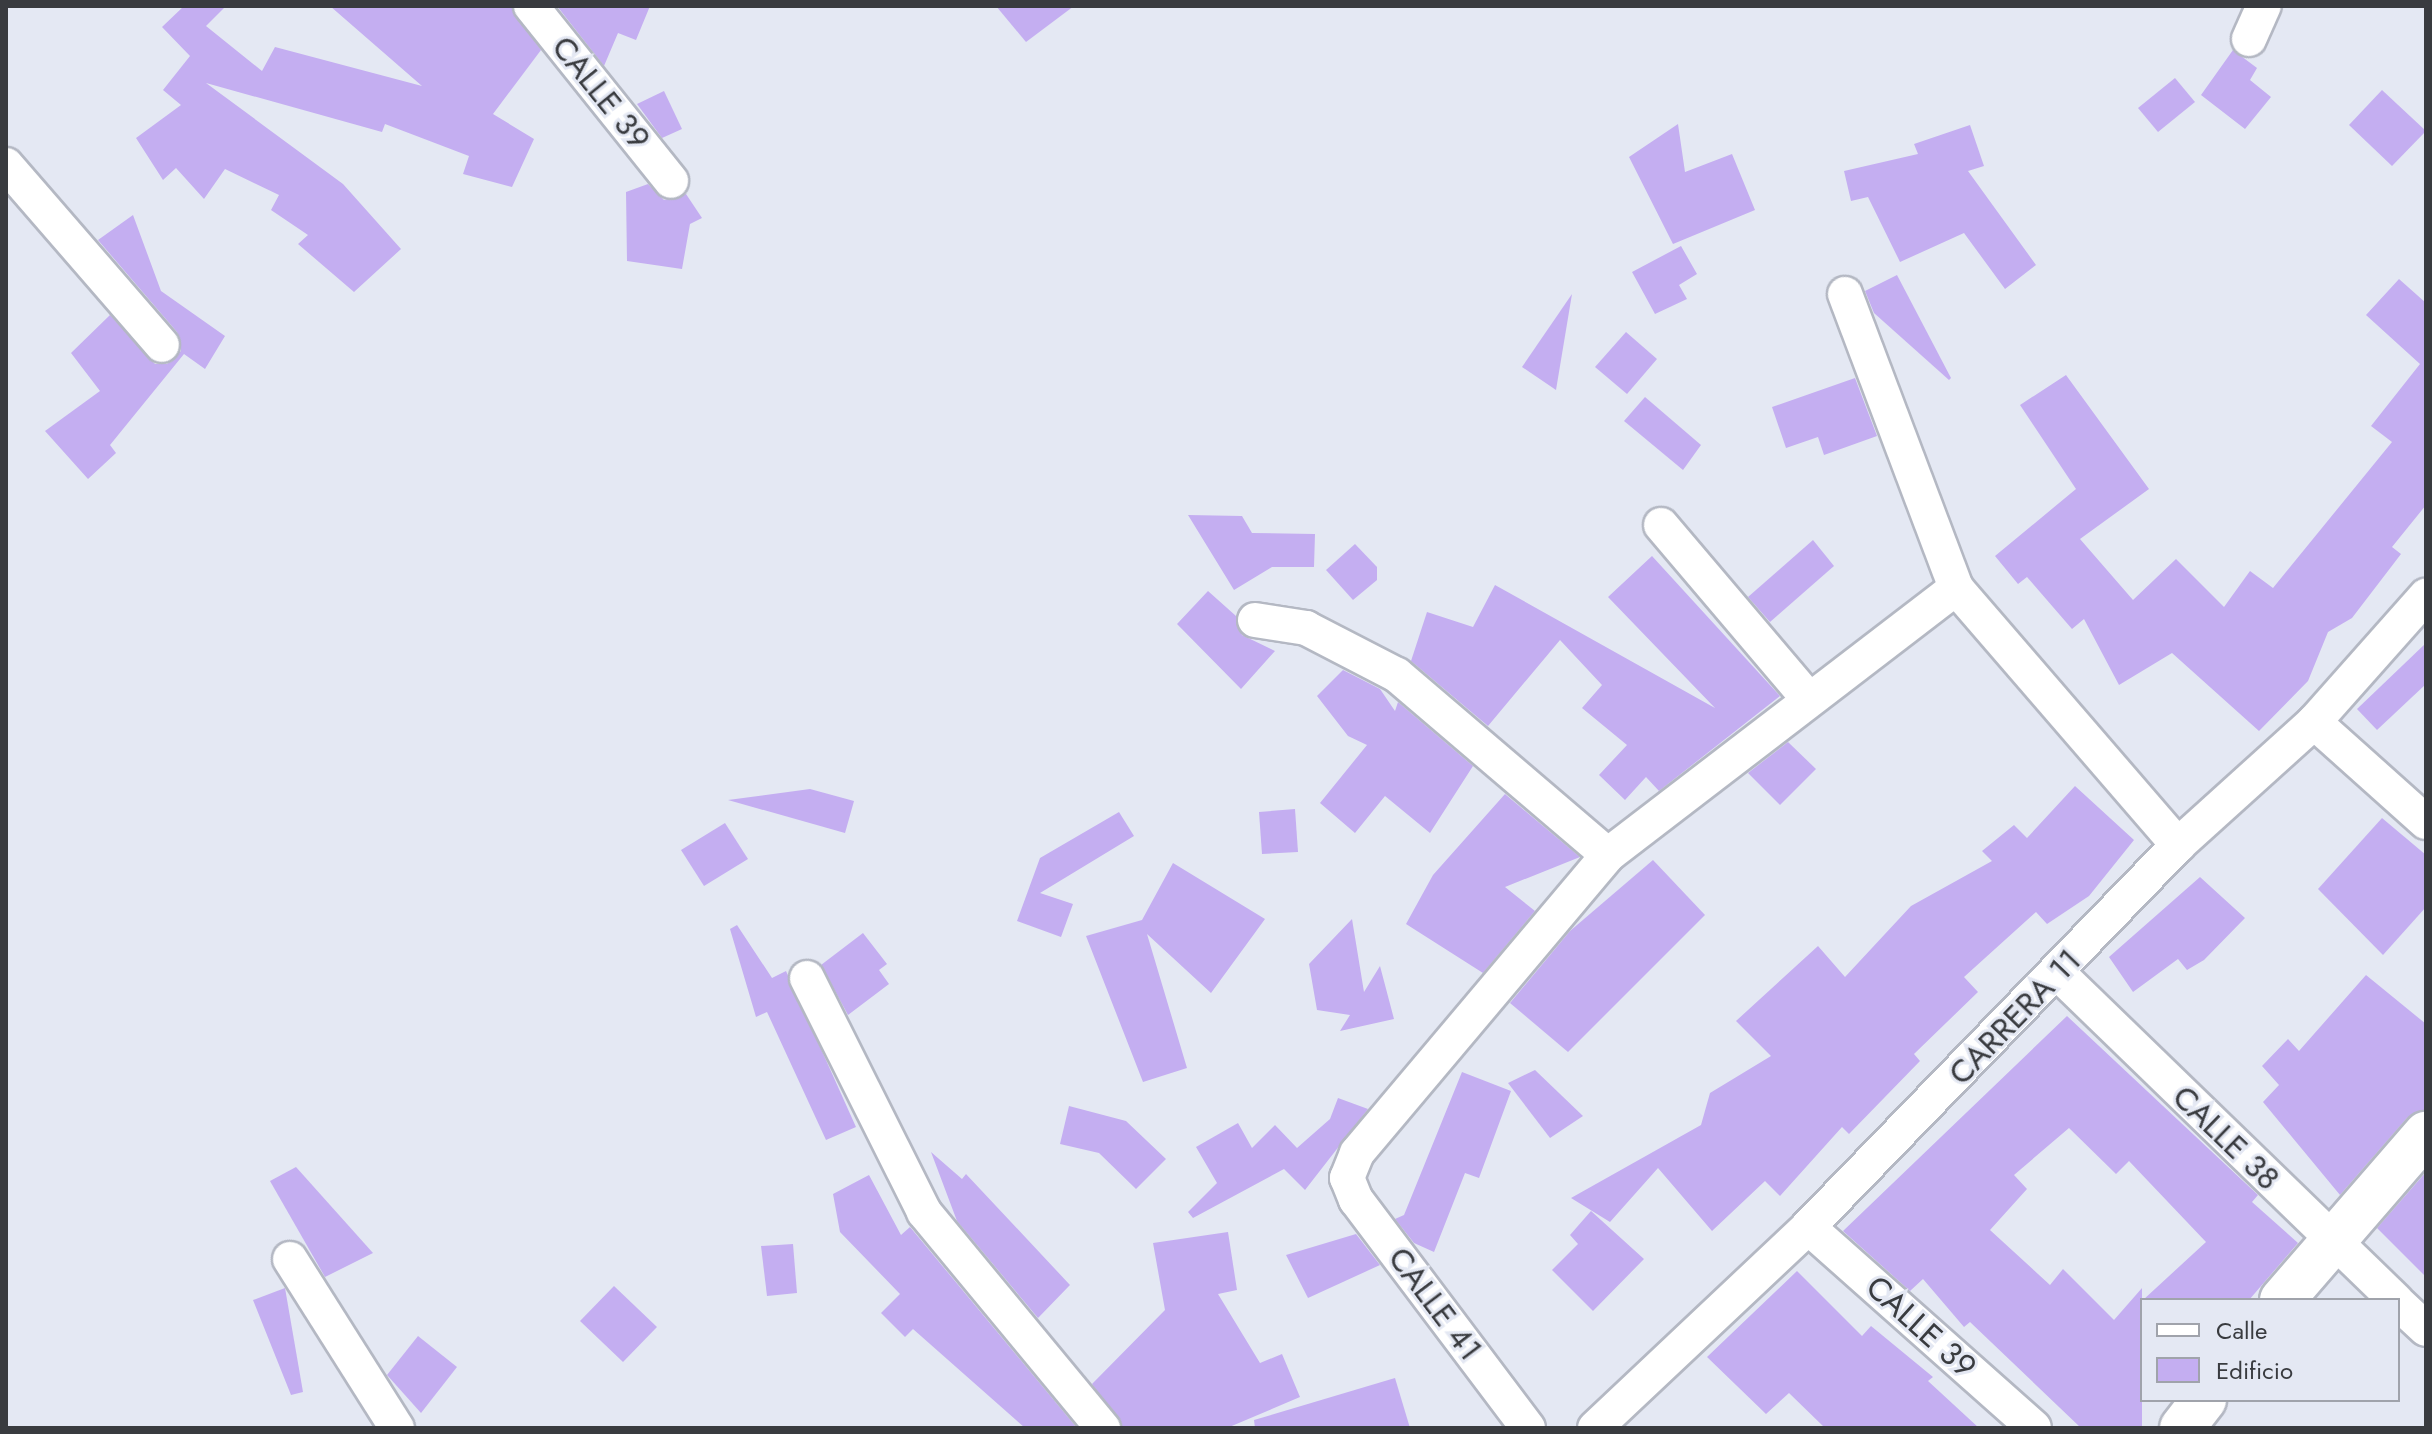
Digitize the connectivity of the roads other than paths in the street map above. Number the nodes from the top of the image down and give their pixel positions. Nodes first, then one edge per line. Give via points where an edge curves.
1 (531, 6) edge
2 (2264, 6) edge
3 (2249, 39) dead end
4 (6, 165) edge
5 (671, 181) dead end
6 (1845, 294) dead end
7 (162, 345) dead end
8 (1661, 525) dead end
9 (1956, 588) junction
10 (2426, 596) edge
11 (1255, 620) dead end
12 (1807, 697) junction
13 (2314, 722) junction
14 (2426, 822) edge
15 (2178, 845) junction
16 (1608, 855) junction
17 (2059, 974) junction
18 (807, 978) dead end
19 (2426, 1134) edge
20 (1808, 1227) junction
21 (2330, 1239) junction
22 (290, 1259) dead end
23 (2284, 1298) edge
24 (2393, 1298) edge
25 (2400, 1305) edge
26 (2426, 1329) edge
27 (2202, 1402) edge
28 (397, 1428) edge
29 (1103, 1428) edge
30 (1528, 1428) edge
31 (1595, 1428) edge
32 (2034, 1428) edge
33 (2182, 1428) edge

1 - 5 street, CALLE 39
2 - 3 street
4 - 7 street
6 - 9 street
8 - 12 street
9 - 12 street
9 - 15 street
10 - 13 street, CARRERA 11
11 - 16 street via 1306,628 1397,675
12 - 16 street
13 - 14 street
13 - 15 street, CARRERA 11
15 - 17 street, CARRERA 11
16 - 30 street, CALLE 41 via 1357,1153 1347,1178
17 - 20 street, CARRERA 11
17 - 21 street, CALLE 38
18 - 29 street via 924,1212
19 - 21 street
20 - 31 street, CARRERA 11
20 - 32 street, CALLE 39
21 - 23 street
21 - 24 street, CALLE 38
22 - 28 street
25 - 26 street, CALLE 38
27 - 33 street

